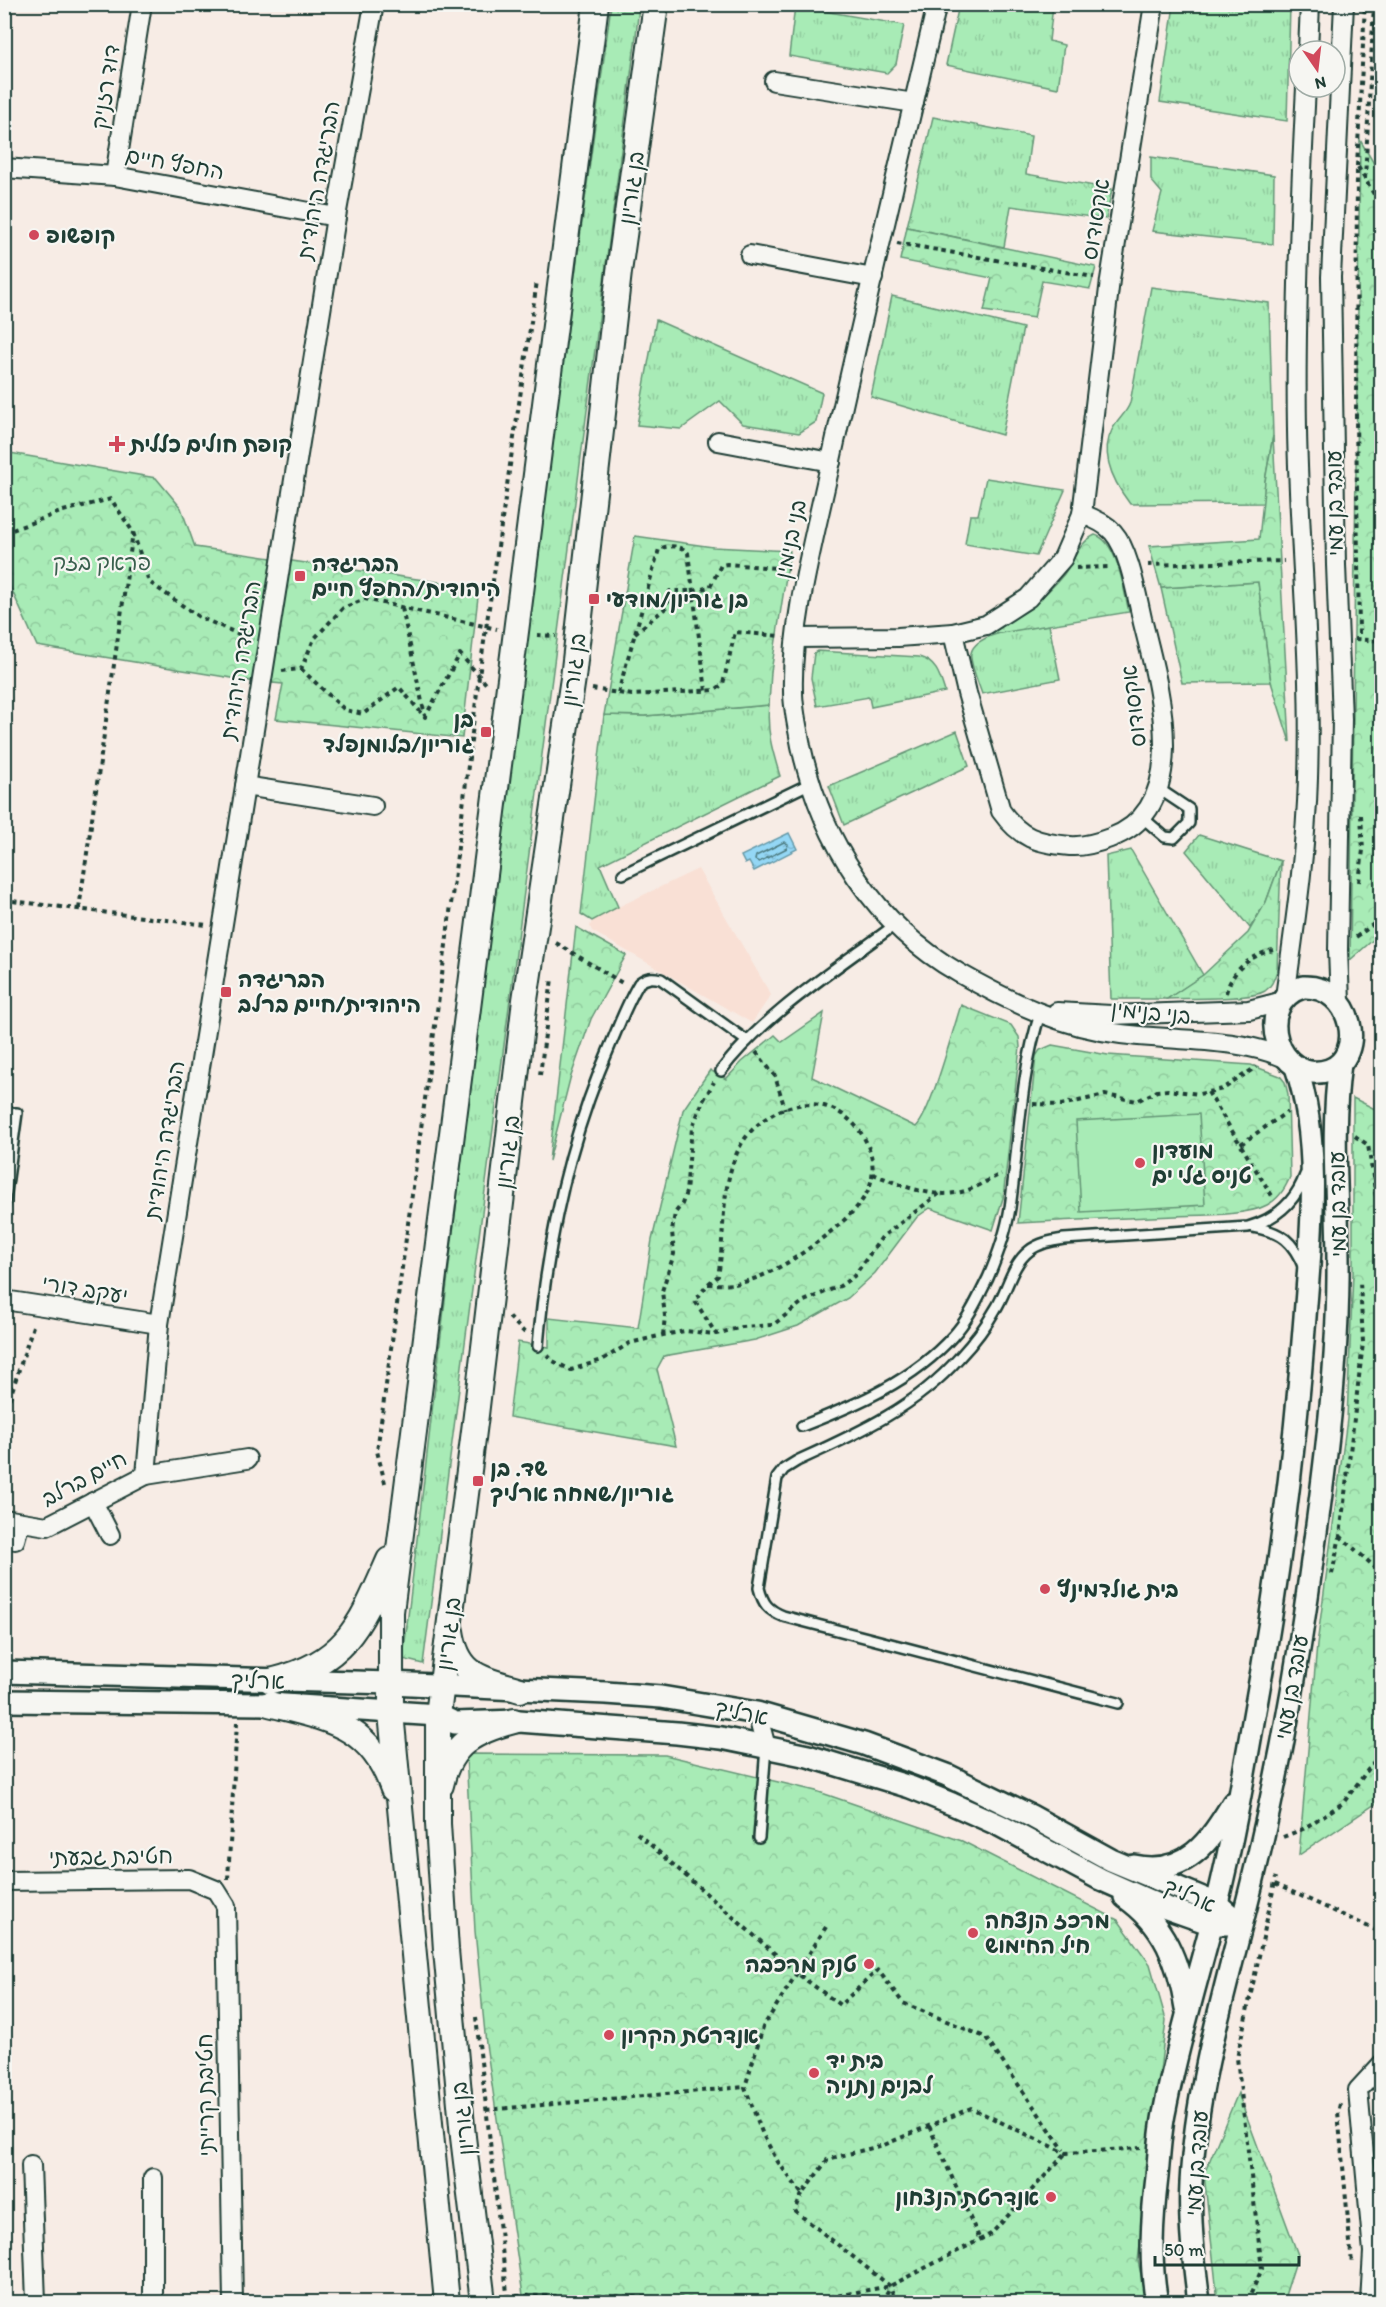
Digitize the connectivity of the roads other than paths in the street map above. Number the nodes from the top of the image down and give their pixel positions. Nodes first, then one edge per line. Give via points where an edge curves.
1 (142, 4) edge
2 (374, 4) edge
3 (596, 4) edge
4 (657, 4) edge
5 (937, 4) edge
6 (1154, 4) edge
7 (1310, 4) edge
8 (1344, 4) edge
9 (1309, 39) edge
10 (774, 81) dead end
11 (1305, 99) edge
12 (914, 103) junction
13 (4, 168) edge
14 (115, 176) junction
15 (336, 217) junction
16 (750, 255) dead end
17 (873, 278) junction
18 (718, 441) dead end
19 (831, 462) junction
20 (1082, 514) junction
21 (953, 633) junction
22 (796, 638) junction
23 (811, 783) junction
24 (244, 786) junction
25 (1159, 789) junction
26 (373, 806) dead end
27 (1143, 818) junction
28 (623, 874) dead end
29 (896, 924) junction
30 (1283, 1000) junction
31 (1340, 1002) junction
32 (1041, 1012) junction
33 (747, 1041) junction
34 (1285, 1059) junction
35 (1340, 1064) junction
36 (721, 1071) road end
37 (4, 1113) edge
38 (1310, 1162) junction
39 (4, 1207) edge
40 (1248, 1227) junction
41 (1308, 1279) junction
42 (4, 1300) edge
43 (159, 1324) junction
44 (538, 1346) road end
45 (802, 1426) dead end
46 (247, 1459) dead end
47 (146, 1475) junction
48 (93, 1502) junction
49 (12, 1520) edge
50 (110, 1535) dead end
51 (400, 1536) junction
52 (15, 1540) dead end
53 (449, 1620) junction
54 (4, 1672) edge
55 (271, 1681) junction
56 (390, 1683) junction
57 (441, 1686) junction
58 (520, 1690) junction
59 (4, 1701) edge
60 (1118, 1703) dead end
61 (269, 1704) junction
62 (391, 1713) junction
63 (757, 1713) junction
64 (438, 1715) junction
65 (514, 1721) junction
66 (766, 1747) junction
67 (1242, 1790) junction
68 (437, 1802) junction
69 (400, 1811) junction
70 (759, 1838) dead end
71 (1117, 1863) junction
72 (1100, 1879) junction
73 (4, 1881) edge
74 (226, 1906) joint
75 (1214, 1914) junction
76 (1240, 1924) junction
77 (1187, 2012) junction
78 (1382, 2064) edge
79 (31, 2165) dead end
80 (153, 2178) dead end
81 (36, 2302) edge
82 (153, 2302) edge
83 (233, 2302) edge
84 (447, 2302) edge
85 (483, 2302) edge
86 (1157, 2302) edge
87 (1199, 2302) edge
88 (1370, 2302) edge

1 - 14 street, דוד רזניק
2 - 15 street, הבריגדה היהודית
3 - 51 main road, בן גוריון
4 - 53 main road, בן גוריון via 619,272 573,678 525,1000
5 - 12 street, בני בנימין
6 - 20 street, אקסודוס via 1110,280
7 - 9 street
8 - 31 street, עובד בן עמי via 1331,277 1340,637
10 - 12 street
11 - 30 street, עובד בן עמי via 1298,245 1297,431 1308,664 1308,778 1305,833
12 - 17 street, בני בנימין
13 - 14 street, החפץ חיים
14 - 15 street, החפץ חיים
15 - 24 street, הבריגדה היהודית
16 - 17 street
17 - 19 street, בני בנימין
18 - 19 street
19 - 22 street, בני בנימין
20 - 21 street, אקסודוס via 1063,558 1028,598 986,625
20 - 25 street, אקסודוס via 1114,533 1129,566 1152,656 1165,738
21 - 22 street, אקסודוס via 898,638
21 - 27 street, אקסודוס via 1000,811 1011,825 1030,839 1074,846 1095,844 1122,834
22 - 23 street, בני בנימין via 793,694
23 - 28 lane
23 - 29 street, בני בנימין via 827,829 848,868
24 - 26 street
24 - 43 street, הבריגדה היהודית
25 - 27 street, אקסודוס
25 - 27 lane via 1190,809 1189,823 1174,838 1165,837
29 - 32 street, בני בנימין via 956,971
29 - 33 lane
30 - 31 street via 1294,990 1314,987 1333,994
30 - 32 street, בני בנימין via 1249,1010
30 - 34 street via 1275,1023
31 - 35 street via 1350,1028 1350,1041
32 - 34 street, בני בנימין via 1088,1029 1252,1047
32 - 45 lane via 1032,1045 1009,1211 999,1254 977,1301 954,1336 919,1368 868,1399
33 - 36 lane
33 - 44 lane via 662,980 645,979 635,991 593,1086 573,1144 550,1246
34 - 35 street via 1314,1072
34 - 38 street, עובד בן עמי via 1305,1099
35 - 76 street, עובד בן עמי via 1336,1097 1338,1278 1332,1401 1299,1647 1261,1845
37 - 39 lane via 17,1113
38 - 40 lane via 1296,1196 1281,1211
38 - 41 street, עובד בן עמי
40 - 41 lane via 1280,1234 1297,1253
40 - 60 lane via 1043,1243 1019,1261 979,1335 920,1395 884,1420 797,1461 777,1478 759,1588 770,1610
41 - 67 street, עובד בן עמי via 1285,1516
42 - 43 street, יעקב דורי
43 - 47 street, חיים ברלב
46 - 47 street
47 - 48 street, חיים ברלב
48 - 49 street, חיים ברלב via 47,1526
48 - 50 street
49 - 52 street
51 - 55 main road via 363,1617 344,1643 310,1667
51 - 56 main road, בן גוריון via 391,1612
53 - 57 main road, בן גוריון
53 - 58 main road via 452,1641 464,1666 487,1680
54 - 55 street, ארליך
55 - 56 street, ארליך
56 - 57 street, ארליך
56 - 62 main road, בן גוריון
57 - 58 street, ארליך
57 - 64 main road, בן גוריון
58 - 63 street, ארליך via 661,1697
59 - 61 street, ארליך
61 - 62 street, ארליך
61 - 69 main road via 326,1719 359,1737 382,1766
62 - 64 street, ארליך
62 - 69 main road, בן גוריון
63 - 66 street
63 - 71 street, ארליך via 864,1744 947,1775
64 - 65 street, ארליך via 455,1723
64 - 68 main road, בן גוריון
65 - 66 street, ארליך via 651,1730
65 - 68 main road via 488,1728 464,1742 442,1781
66 - 70 lane
66 - 72 street, ארליך via 861,1771 952,1804
67 - 71 street via 1213,1835 1193,1856 1160,1867
67 - 75 street, עובד בן עמי
68 - 85 main road, בן גוריון via 448,1974
69 - 84 main road, בן גוריון
71 - 75 street, ארליך
72 - 75 street, ארליך via 1161,1906
72 - 77 street via 1136,1904 1162,1934 1179,1970
73 - 74 street, חטיבת גבעתי via 189,1879 216,1890
74 - 83 street, חטיבת קרייתי
75 - 76 street, ארליך
75 - 77 street, עובד בן עמי
76 - 87 street, עובד בן עמי via 1204,2078 1195,2137 1192,2249
77 - 86 street, עובד בן עמי via 1164,2111 1153,2207 1152,2276
78 - 88 street via 1358,2090 1373,2252
79 - 81 street
80 - 82 street

